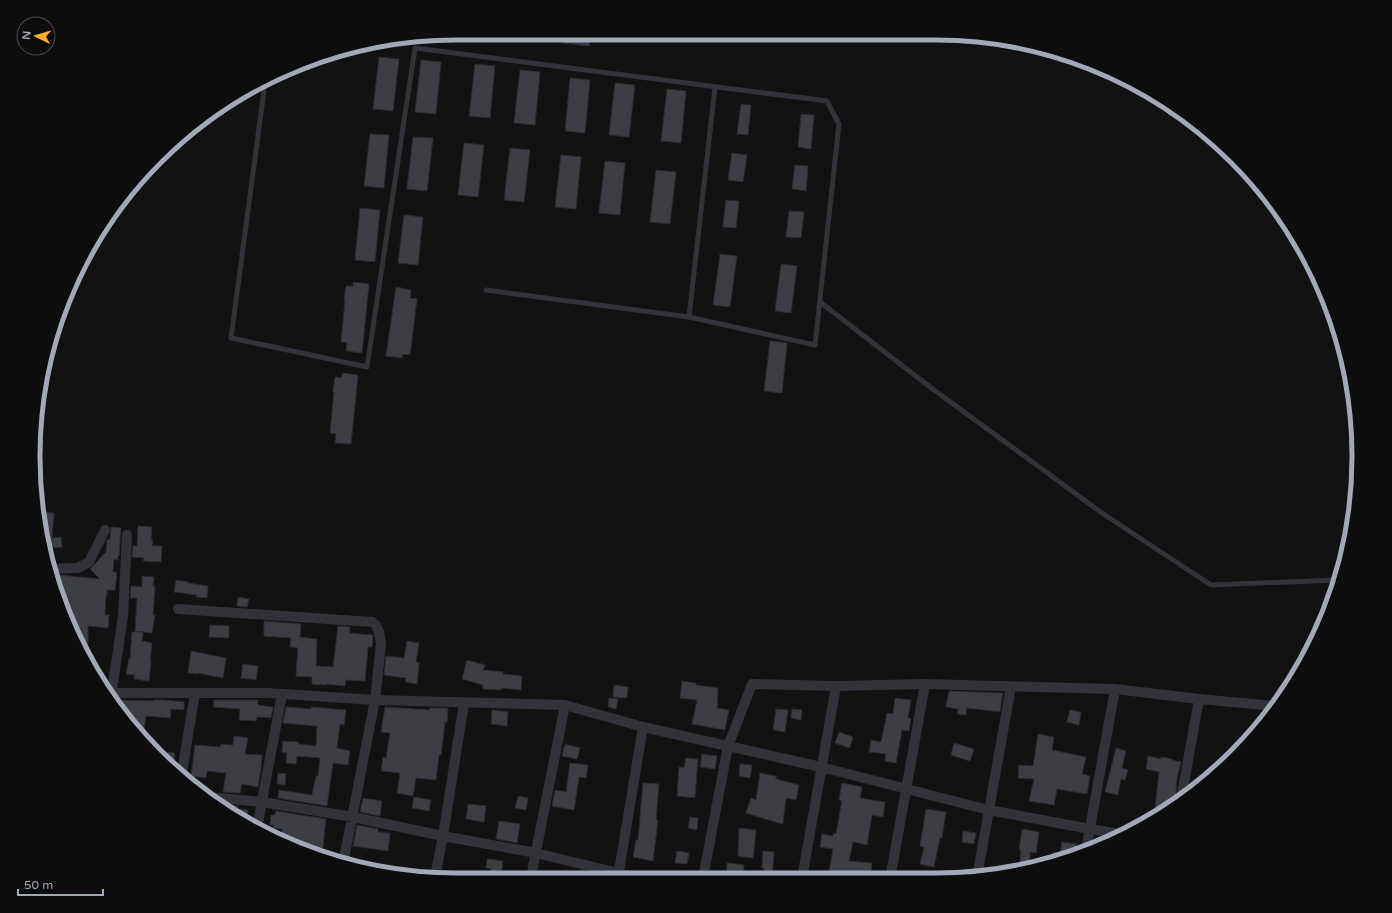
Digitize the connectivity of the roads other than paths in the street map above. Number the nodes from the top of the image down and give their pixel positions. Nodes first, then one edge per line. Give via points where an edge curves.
1 (264, 87) edge
2 (715, 87) junction
3 (486, 290) dead end
4 (820, 302) junction
5 (689, 317) junction
6 (105, 530) dead end
7 (127, 535) dead end
8 (55, 568) edge
9 (1333, 580) edge
10 (178, 609) dead end
11 (925, 684) junction
12 (836, 686) junction
13 (1011, 687) junction
14 (111, 689) edge
15 (1115, 689) junction
16 (195, 693) junction
17 (282, 694) junction
18 (115, 695) edge
19 (1199, 699) junction
20 (375, 700) junction
21 (464, 704) junction
22 (564, 705) junction
23 (1269, 705) edge
24 (643, 727) junction
25 (728, 746) junction
26 (821, 767) junction
27 (183, 771) edge
28 (906, 789) junction
29 (1181, 793) edge
30 (218, 798) edge
31 (262, 802) junction
32 (989, 810) junction
33 (353, 817) junction
34 (258, 822) edge
35 (1090, 829) junction
36 (1113, 833) edge
37 (443, 836) junction
38 (1087, 844) edge
39 (536, 853) junction
40 (344, 858) edge
41 (978, 870) edge
42 (436, 872) edge
43 (532, 873) edge
44 (611, 873) edge
45 (618, 873) edge
46 (704, 873) edge
47 (803, 873) edge
48 (891, 873) edge

1 - 2 lane via 231,338 367,367 415,48
2 - 4 lane via 827,102 839,124
2 - 5 lane
3 - 5 lane
4 - 5 lane via 815,345
4 - 9 lane via 930,387 1102,513 1211,584
6 - 8 street via 89,562 78,568
7 - 14 street via 123,616
10 - 20 street via 372,622 379,632 381,644
11 - 12 street
11 - 13 street
11 - 28 street
12 - 25 street via 752,684
12 - 26 street
13 - 15 street
13 - 32 street
15 - 19 street
15 - 35 street
16 - 17 street
16 - 18 street
16 - 27 street
17 - 20 street
17 - 31 street
19 - 23 street
19 - 29 street
20 - 21 street
20 - 33 street
21 - 22 street
21 - 37 street
22 - 24 street
22 - 39 street
24 - 25 street
24 - 45 street
25 - 26 street
25 - 46 street
26 - 28 street
26 - 47 street
28 - 32 street
28 - 48 street
30 - 31 street
31 - 33 street
31 - 34 street
32 - 35 street
32 - 41 street
33 - 37 street
33 - 40 street
35 - 36 street
35 - 38 street
37 - 39 street
37 - 42 street
39 - 43 street
39 - 44 street

